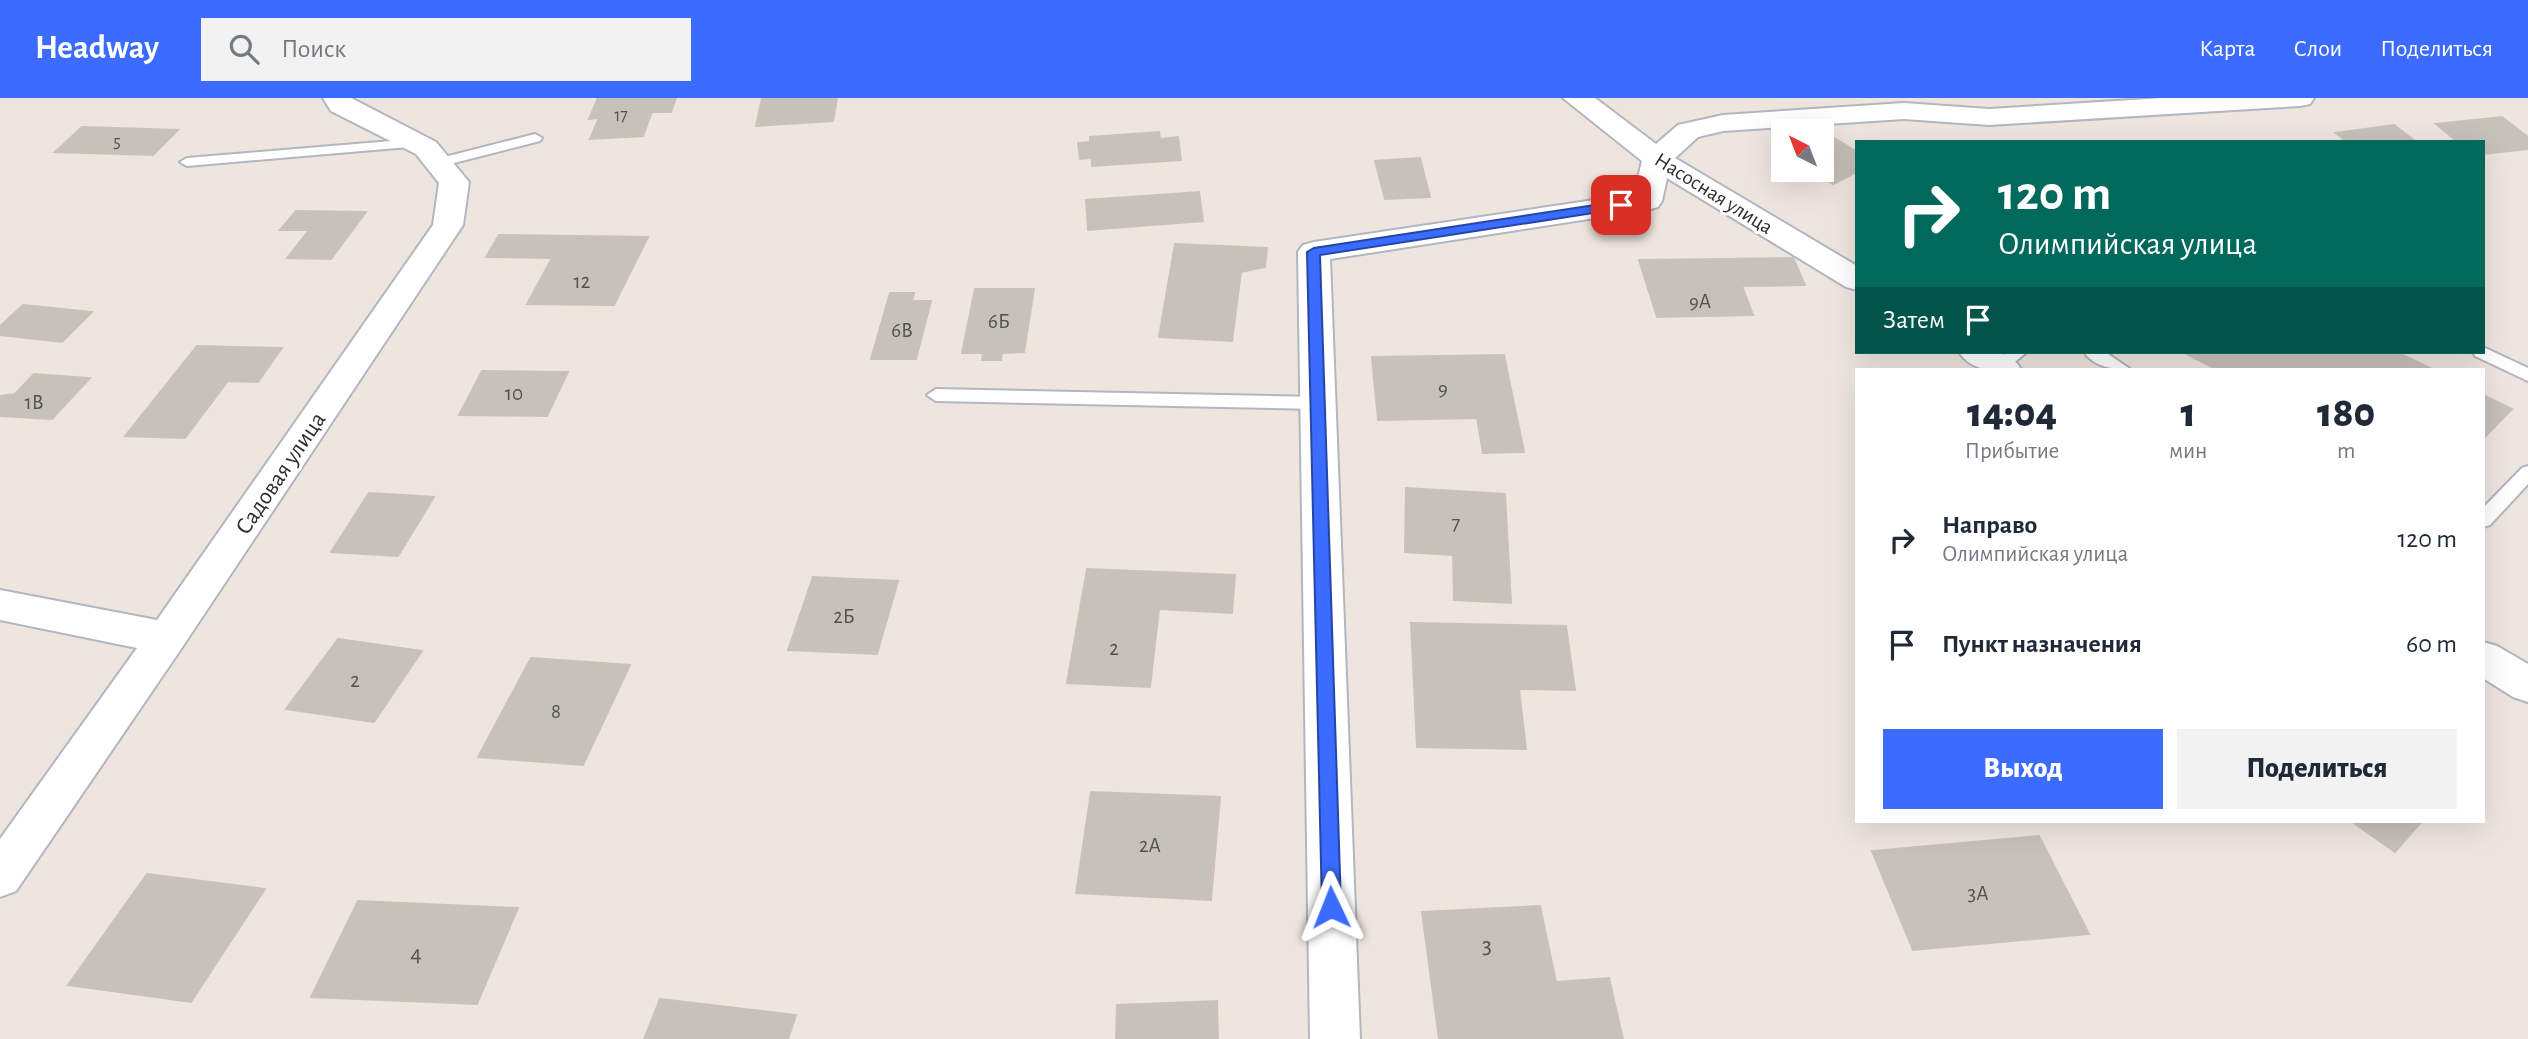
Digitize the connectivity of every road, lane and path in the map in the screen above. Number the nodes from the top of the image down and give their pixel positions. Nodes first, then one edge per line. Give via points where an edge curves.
1 (337, 98) edge
2 (1577, 98) edge
3 (2300, 98) edge
4 (535, 138) dead end
5 (426, 153) junction
6 (1657, 159) junction
7 (187, 162) dead end
8 (1855, 279) edge
9 (2096, 354) edge
10 (2485, 354) edge
11 (2120, 368) edge
12 (2528, 375) edge
13 (936, 395) dead end
14 (1318, 403) junction
15 (2528, 473) edge
16 (2485, 518) edge
17 (0, 605) edge
18 (167, 638) junction
19 (2485, 659) edge
20 (2528, 685) edge
21 (0, 876) edge
22 (1335, 1039) edge

1 - 5 street via 341,105
2 - 6 street, Насосная улица
3 - 6 street via 1989,117 1904,111 1723,123 1688,131
4 - 5 lane
5 - 7 lane
5 - 18 street, Садовая улица via 454,182 448,225
6 - 8 street, Насосная улица
6 - 14 street via 1647,201 1314,252
9 - 11 lane
10 - 12 lane
13 - 14 lane
14 - 22 street
15 - 16 lane
17 - 18 street
18 - 21 street, Садовая улица
19 - 20 street

